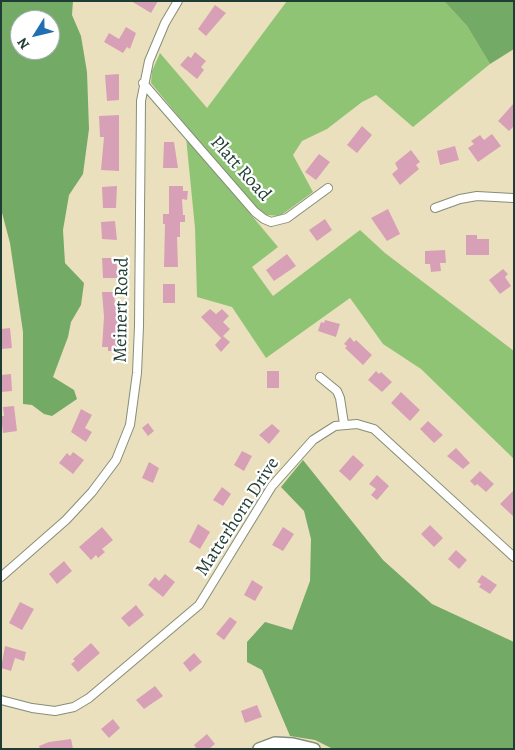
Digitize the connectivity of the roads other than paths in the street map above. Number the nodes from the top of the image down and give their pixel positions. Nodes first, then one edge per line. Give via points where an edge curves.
1 (178, 1) edge
2 (143, 83) junction
3 (328, 188) dead end
4 (513, 199) edge
5 (435, 208) dead end
6 (320, 377) dead end
7 (344, 424) junction
8 (514, 557) edge
9 (1, 577) edge
10 (1, 700) edge
11 (259, 749) edge
12 (314, 749) edge

1 - 2 street, Meinert Road via 159,37
2 - 3 street, Platt Road via 255,212 264,218 279,222
2 - 9 street, Meinert Road via 139,326 130,425 116,460 92,492 66,520
4 - 5 street via 478,196
6 - 7 street via 337,391
7 - 8 street via 365,426 382,436
7 - 10 street, Matterhorn Drive via 319,435 280,476 199,605 89,698 74,707 55,711
11 - 12 street via 275,743

